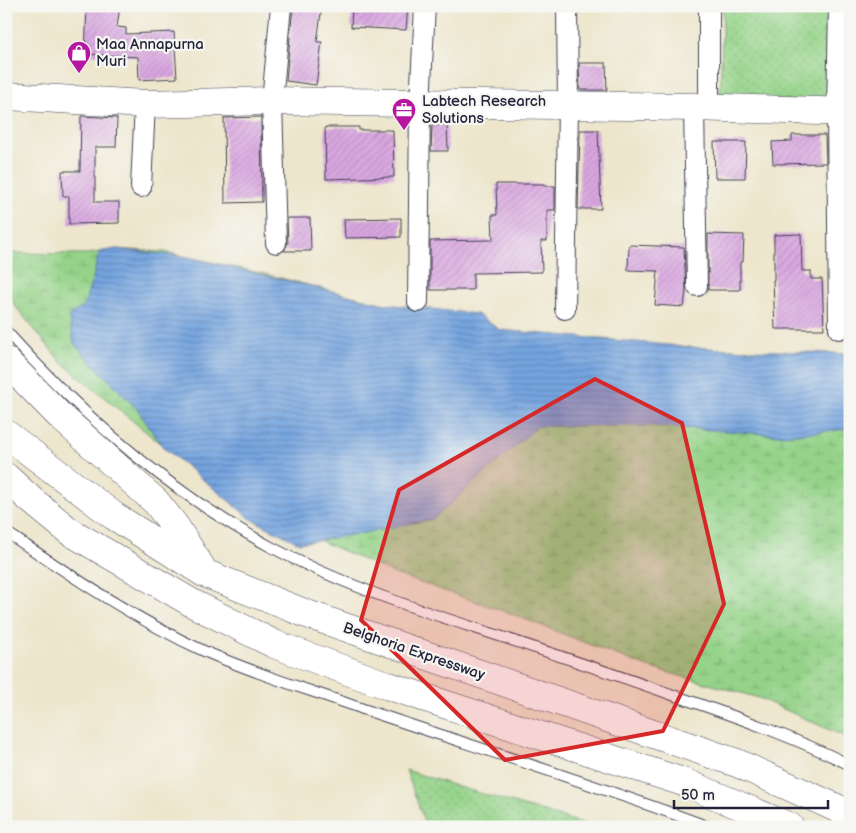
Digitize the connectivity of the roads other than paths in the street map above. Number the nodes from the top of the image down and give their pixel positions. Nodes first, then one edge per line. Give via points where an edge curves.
1 (281, 6) edge
2 (425, 6) edge
3 (567, 6) edge
4 (709, 6) edge
5 (839, 6) edge
6 (6, 96) edge
7 (272, 101) junction
8 (145, 104) junction
9 (420, 104) junction
10 (568, 105) junction
11 (702, 107) junction
12 (843, 112) edge
13 (141, 188) dead end
14 (276, 243) dead end
15 (697, 286) dead end
16 (418, 302) dead end
17 (564, 308) dead end
18 (839, 328) dead end
19 (6, 331) edge
20 (6, 361) edge
21 (6, 434) edge
22 (6, 477) edge
23 (6, 532) edge
24 (204, 572) junction
25 (545, 696) junction
26 (535, 734) junction
27 (850, 765) edge
28 (850, 814) edge
29 (709, 827) edge
30 (790, 827) edge

1 - 7 street
2 - 9 street
3 - 10 street
4 - 11 street
5 - 12 street
6 - 8 main road
7 - 8 main road
7 - 9 main road
7 - 14 street
8 - 13 street
9 - 10 main road
9 - 16 street
10 - 11 main road
10 - 17 street
11 - 12 main road
11 - 15 street
12 - 18 street
19 - 27 lane via 86,412 157,472 221,518 272,548 401,604 769,729
20 - 24 main road via 60,416 156,502
21 - 24 main road, Belghoria Expressway via 114,516
22 - 26 main road via 69,531 192,603 274,644
23 - 29 lane via 107,599 205,651
24 - 25 main road, Belghoria Expressway via 307,614
25 - 26 main road
25 - 28 main road, Belghoria Expressway via 737,764
26 - 30 main road via 686,783

